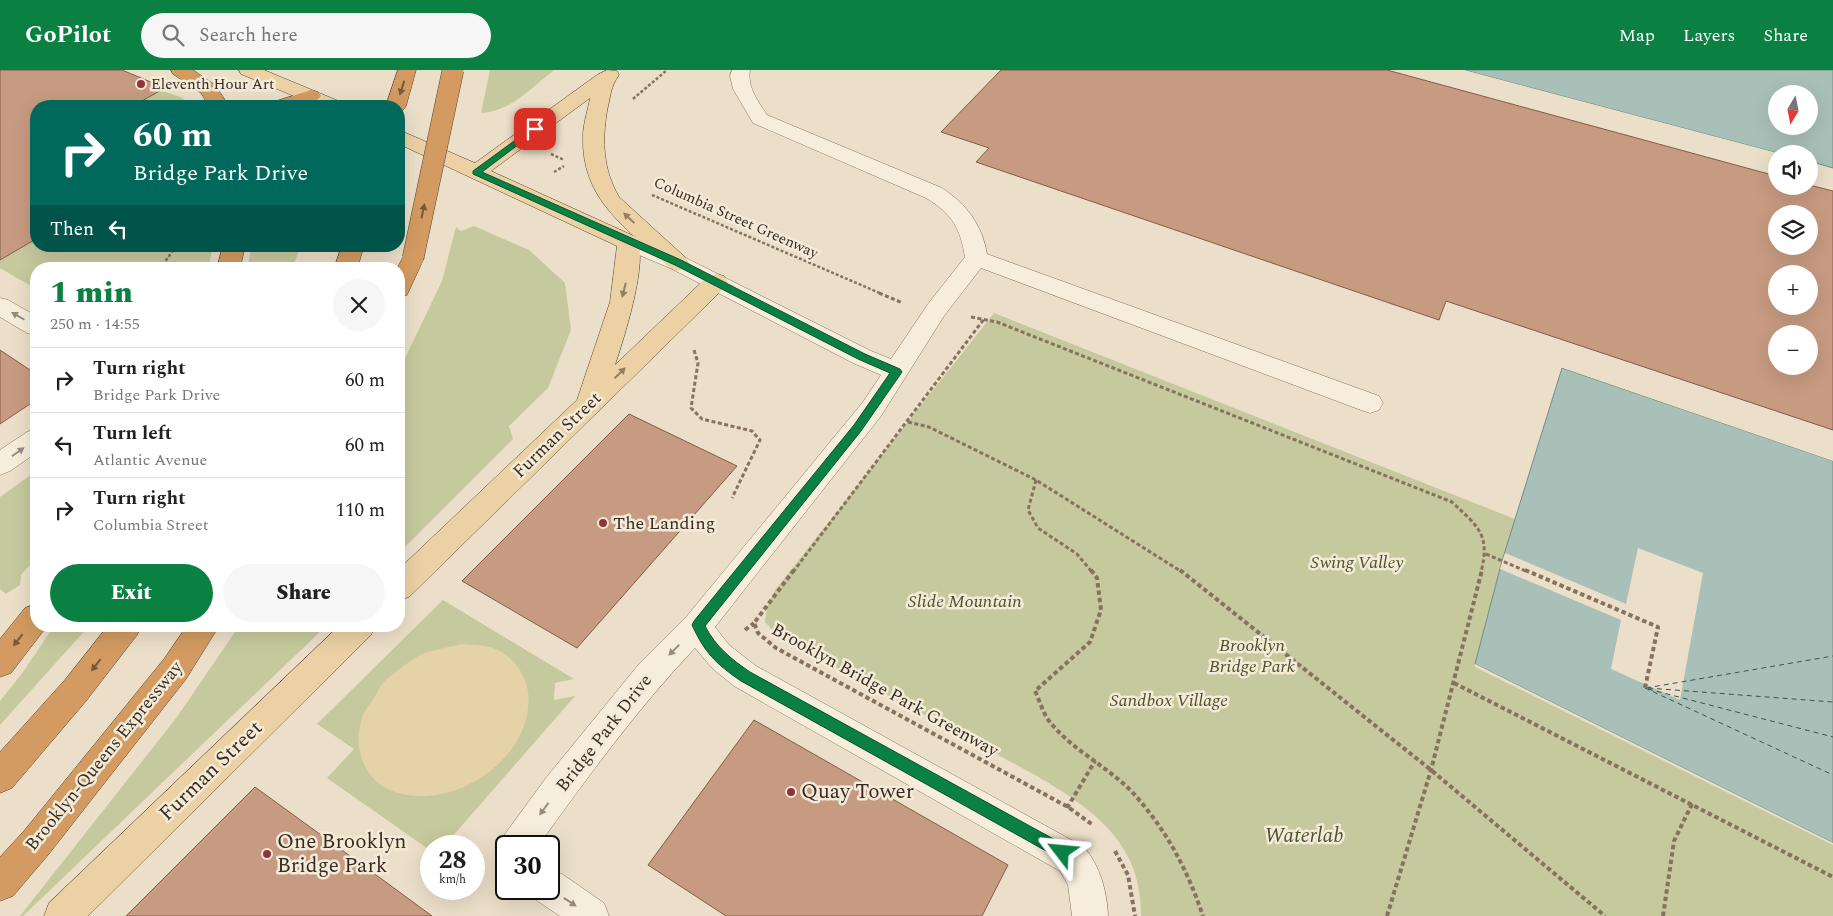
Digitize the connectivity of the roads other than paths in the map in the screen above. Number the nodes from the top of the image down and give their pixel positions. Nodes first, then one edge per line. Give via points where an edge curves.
1 (180, 70) edge
2 (248, 70) edge
3 (407, 70) edge
4 (453, 70) edge
5 (741, 70) edge
6 (611, 75) edge
7 (311, 96) junction
8 (215, 100) edge
9 (299, 100) edge
10 (320, 100) edge
11 (398, 100) edge
12 (405, 139) edge
13 (476, 172) junction
14 (628, 242) junction
15 (976, 258) junction
16 (678, 263) junction
17 (405, 276) edge
18 (716, 282) junction
19 (0, 306) edge
20 (30, 323) edge
21 (897, 372) junction
22 (1370, 403) dead end
23 (585, 407) junction
24 (30, 443) edge
25 (0, 464) edge
26 (405, 582) edge
27 (30, 625) edge
28 (698, 625) junction
29 (121, 632) edge
30 (200, 632) edge
31 (354, 632) edge
32 (0, 663) edge
33 (0, 777) edge
34 (525, 835) edge
35 (0, 883) edge
36 (560, 895) edge
37 (62, 916) edge
38 (591, 916) edge
39 (1090, 916) edge

1 - 8 highway via 208,89
2 - 7 main road
3 -> 11 highway
17 -> 4 highway, bridge via 413,258
5 - 15 street via 739,75 744,93 760,118 954,205 974,237
6 - 13 main road
16 -> 6 main road via 611,201 601,184 594,159 593,134
7 - 9 highway
7 - 10 main road
12 - 13 main road
13 - 14 main road
14 - 16 street
14 -> 23 main road via 628,266 619,317
15 - 21 street, Bridge Park Drive via 936,310
15 - 22 street
16 - 18 street
18 - 21 street
23 -> 18 main road, Furman Street
20 -> 19 street
21 - 28 street, Bridge Park Drive via 858,428
23 - 26 main road, Furman Street
25 -> 24 street
27 -> 32 highway
28 -> 34 street, Bridge Park Drive via 650,674
28 - 39 street via 714,652 746,676 1067,855 1079,867 1084,878
29 -> 33 highway
30 - 35 highway, Brooklyn-Queens Expressway via 169,677
31 - 37 main road, Furman Street
36 -> 38 street

